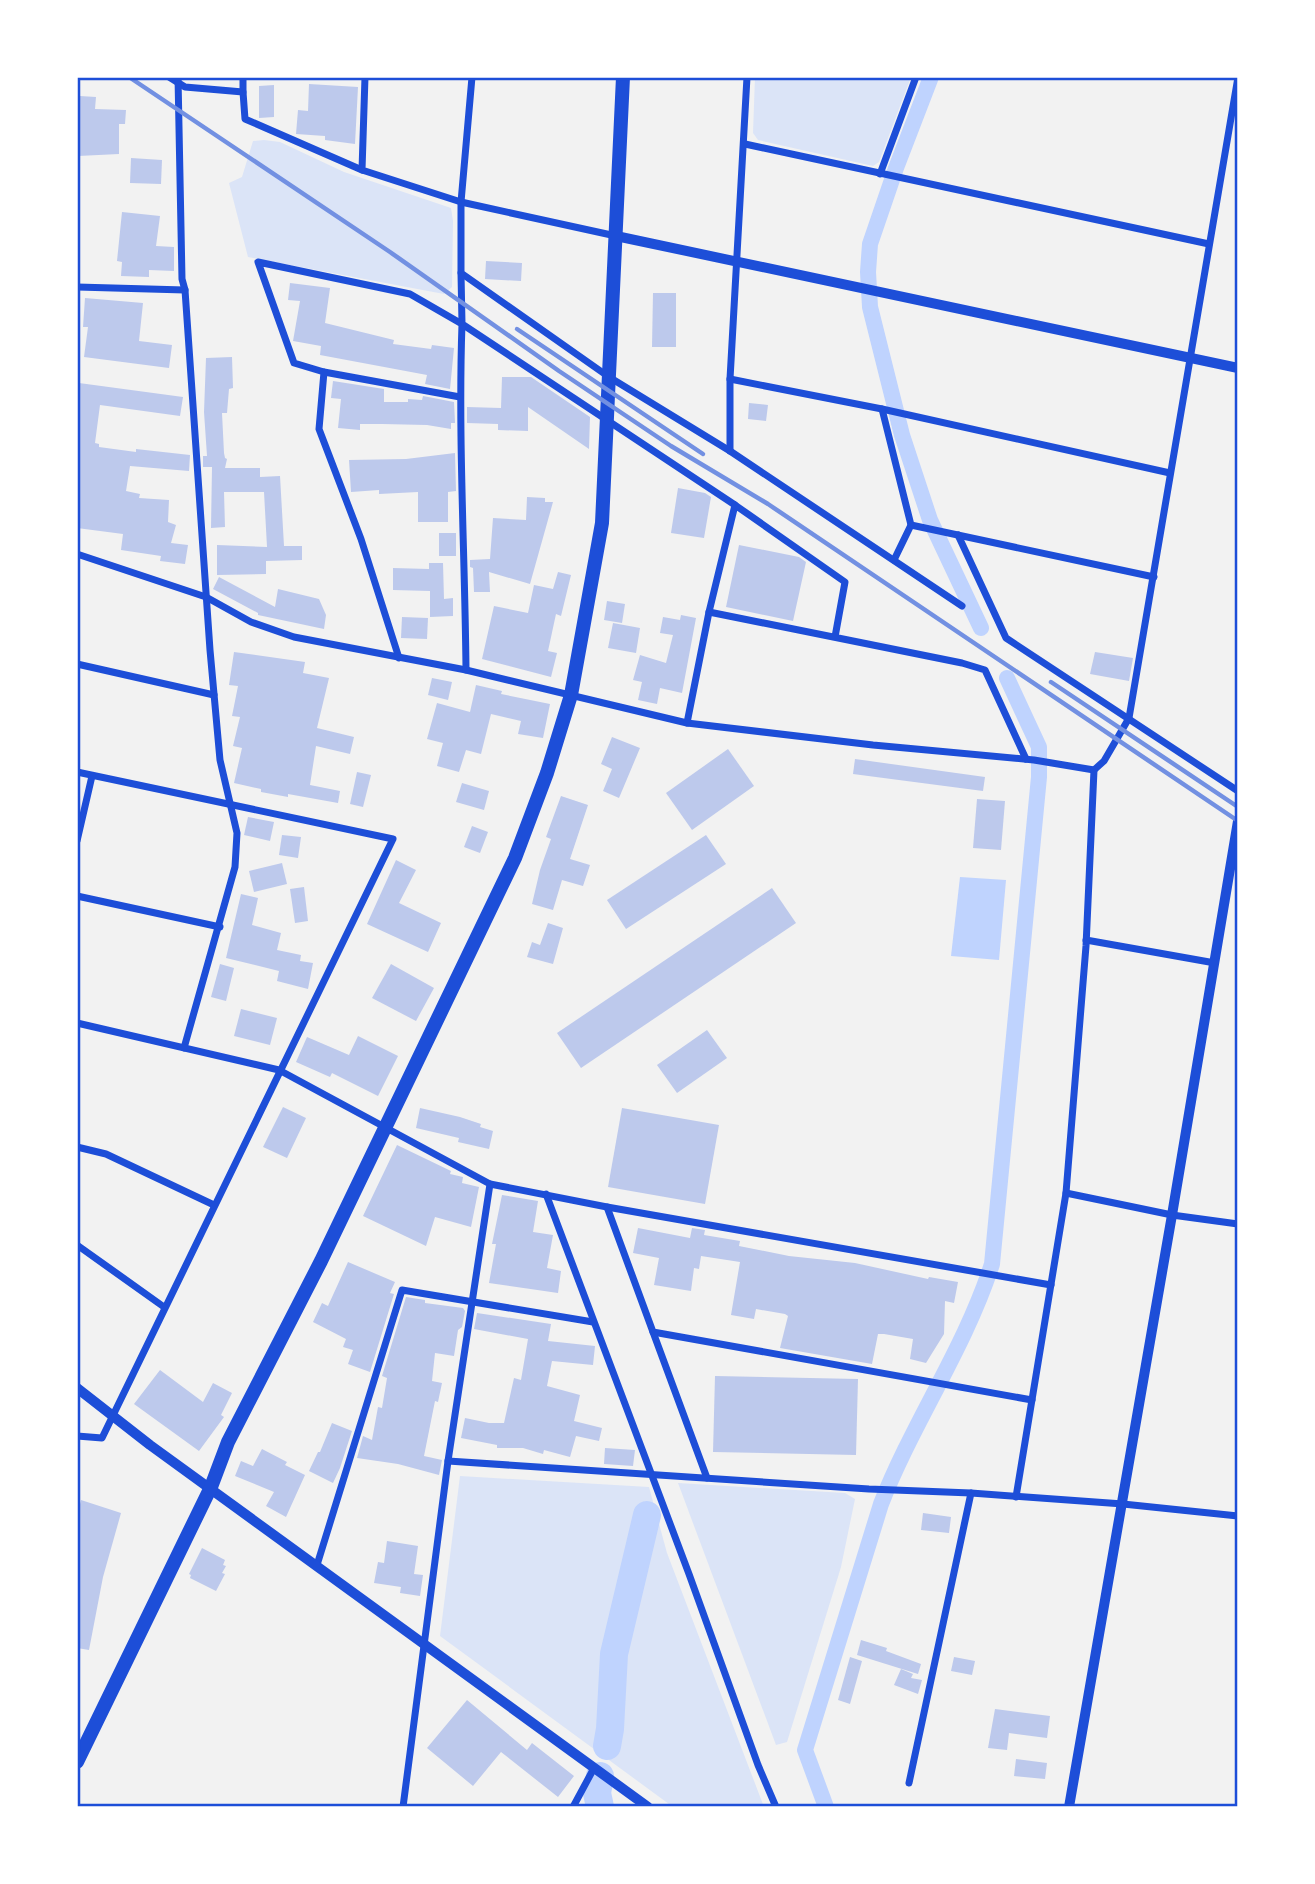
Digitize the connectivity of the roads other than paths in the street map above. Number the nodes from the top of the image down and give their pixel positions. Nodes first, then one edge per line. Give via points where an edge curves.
1 (169, 77) edge
2 (243, 77) edge
3 (365, 77) edge
4 (472, 77) edge
5 (623, 77) edge
6 (747, 77) edge
7 (916, 77) edge
8 (1238, 77) edge
9 (178, 80) edge
10 (243, 92) junction
11 (745, 144) junction
12 (362, 170) junction
13 (883, 174) junction
14 (461, 202) junction
15 (616, 236) junction
16 (1209, 244) junction
17 (738, 262) junction
18 (461, 273) junction
19 (77, 287) edge
20 (185, 290) junction
21 (462, 324) junction
22 (1190, 357) junction
23 (1238, 368) edge
24 (324, 373) junction
25 (609, 377) junction
26 (730, 379) junction
27 (460, 397) junction
28 (885, 409) junction
29 (606, 419) junction
30 (730, 451) junction
31 (1170, 473) junction
32 (735, 505) junction
33 (911, 525) junction
34 (958, 535) junction
35 (77, 554) edge
36 (894, 560) junction
37 (1154, 577) junction
38 (206, 597) junction
39 (962, 606) dead end
40 (709, 612) junction
41 (835, 637) junction
42 (399, 658) junction
43 (77, 664) edge
44 (467, 670) junction
45 (214, 695) junction
46 (571, 695) junction
47 (1129, 718) junction
48 (687, 723) junction
49 (1026, 759) junction
50 (1094, 770) junction
51 (77, 772) edge
52 (92, 776) junction
53 (1238, 791) edge
54 (229, 805) junction
55 (1238, 821) edge
56 (77, 841) edge
57 (77, 897) edge
58 (220, 927) junction
59 (1086, 940) junction
60 (1215, 963) junction
61 (77, 1023) edge
62 (184, 1048) junction
63 (279, 1070) junction
64 (384, 1128) junction
65 (77, 1147) edge
66 (490, 1184) junction
67 (1066, 1193) junction
68 (546, 1194) junction
69 (214, 1205) junction
70 (607, 1207) junction
71 (1172, 1215) junction
72 (1238, 1223) edge
73 (77, 1245) edge
74 (1051, 1285) junction
75 (471, 1302) junction
76 (164, 1307) junction
77 (593, 1322) junction
78 (653, 1332) junction
79 (77, 1388) edge
80 (1032, 1400) junction
81 (115, 1415) junction
82 (77, 1436) edge
83 (448, 1461) junction
84 (652, 1475) junction
85 (707, 1478) junction
86 (211, 1487) junction
87 (971, 1493) junction
88 (1016, 1497) junction
89 (1123, 1504) junction
90 (1238, 1516) edge
91 (317, 1565) junction
92 (424, 1643) junction
93 (77, 1762) edge
94 (594, 1768) junction
95 (909, 1783) dead end
96 (403, 1807) edge
97 (573, 1807) edge
98 (649, 1807) edge
99 (776, 1807) edge
100 (1069, 1807) edge

1 - 9 street
2 - 10 street
3 - 12 street
4 - 14 street
5 - 15 main road
6 - 11 street
7 - 13 street
8 - 16 street
9 - 10 street via 185,87
9 - 20 street
10 - 12 street via 245,119
11 - 13 street
11 - 17 street
12 - 14 street
13 - 16 street
14 - 15 street
14 - 18 street
15 - 17 street
15 - 25 main road
16 - 22 street
17 - 22 street
17 - 26 street
18 - 21 street
18 - 25 street
19 - 20 street
20 - 38 street
21 - 24 street via 411,294 258,262 293,363
21 - 27 street
21 - 29 street
22 - 23 street
22 - 31 street
24 - 27 street
24 - 42 street via 319,429
25 - 29 main road
25 - 30 street
26 - 28 street
26 - 30 street
27 - 44 street
28 - 31 street
28 - 33 street
29 - 32 street
29 - 46 main road via 602,523
30 - 36 street
31 - 37 street
32 - 40 street
32 - 41 street via 845,582
33 - 34 street
33 - 36 street
34 - 37 street
34 - 47 street via 1006,638
35 - 38 street
36 - 39 street
37 - 47 street
38 - 42 street via 251,622 294,637
38 - 45 street
40 - 41 street
40 - 48 street
41 - 49 street via 985,670
42 - 44 street
43 - 45 street
44 - 46 street
45 - 54 street
46 - 48 street
46 - 64 main road via 515,858
47 - 50 street
47 - 53 street
48 - 49 street
49 - 50 street
50 - 59 street
51 - 52 street
52 - 54 street
52 - 56 street
54 - 58 street via 237,834 235,867
54 - 63 street via 393,839
55 - 60 street
57 - 58 street
58 - 62 street
59 - 60 street
59 - 67 street
60 - 71 street
61 - 62 street
62 - 63 street
63 - 64 street
63 - 69 street
64 - 66 street
64 - 86 main road via 228,1442
65 - 69 street via 106,1154
66 - 68 street
66 - 75 street
67 - 71 street
67 - 74 street
68 - 70 street
68 - 77 street
69 - 76 street
70 - 74 street
70 - 78 street
71 - 72 street
71 - 89 street
73 - 76 street
74 - 80 street
75 - 77 street
75 - 83 street
75 - 91 street via 402,1290
76 - 81 street
77 - 84 street
78 - 80 street
78 - 85 street
79 - 81 street
80 - 88 street
81 - 82 street via 102,1438
81 - 86 street
83 - 84 street
83 - 92 street
84 - 85 street
84 - 99 street
85 - 87 street
86 - 91 street
86 - 93 main road
87 - 88 street
87 - 95 street
88 - 89 street
89 - 90 street
89 - 100 street
91 - 92 street
92 - 94 street
92 - 96 street
94 - 97 street
94 - 98 street

